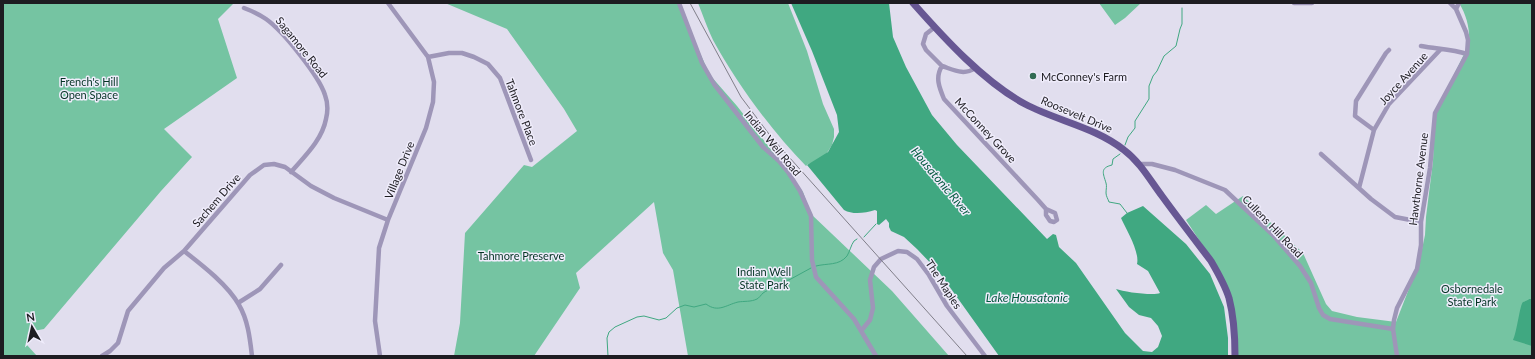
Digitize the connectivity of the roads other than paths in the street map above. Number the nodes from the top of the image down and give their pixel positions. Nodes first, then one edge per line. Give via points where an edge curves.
1 (388, 3) edge
2 (679, 3) edge
3 (913, 3) edge
4 (1294, 3) edge
5 (1312, 3) edge
6 (1450, 3) edge
7 (1459, 3) edge
8 (244, 8) dead end
9 (1456, 9) junction
10 (935, 27) junction
11 (1421, 46) dead end
12 (1389, 50) dead end
13 (1440, 50) junction
14 (1467, 54) junction
15 (428, 57) junction
16 (942, 66) junction
17 (975, 68) junction
18 (1374, 130) junction
19 (1321, 154) dead end
20 (531, 160) dead end
21 (1139, 164) junction
22 (291, 172) junction
23 (1359, 188) junction
24 (1046, 209) dead end
25 (388, 220) junction
26 (1421, 222) junction
27 (184, 251) junction
28 (281, 265) dead end
29 (238, 303) junction
30 (1393, 328) junction
31 (861, 330) junction
32 (102, 356) edge
33 (252, 356) edge
34 (380, 356) edge
35 (876, 356) edge
36 (986, 356) edge
37 (1235, 356) edge
38 (1397, 356) edge

1 - 15 street, Village Drive
2 - 31 street, Indian Well Road via 702,63 714,84 763,147 788,172 800,191 811,216 813,269 818,280 843,306
3 - 10 main road, Roosevelt Drive
4 - 5 street
6 - 9 street
7 - 9 street
8 - 22 street, Sagamore Road via 257,13 274,26 309,67 321,84 326,97 326,120 316,144
9 - 14 street, Hawthorne Avenue via 1468,40
10 - 16 street via 926,34 923,44
10 - 17 main road, Roosevelt Drive
11 - 13 street
12 - 18 street via 1356,101 1356,116
13 - 14 street via 1455,50
13 - 18 street, Joyce Avenue via 1389,104
14 - 26 street, Hawthorne Avenue via 1435,113 1430,168
15 - 20 street, Tahmore Place via 462,53 488,64 500,78
15 - 25 street, Village Drive via 434,82 430,116
16 - 17 street via 965,73
16 - 24 street, McConney Grove via 938,73 938,84 944,98
17 - 21 main road, Roosevelt Drive via 1022,102 1109,139
18 - 23 street, Joyce Avenue
19 - 23 street
21 - 30 street, Cullens Hill Road via 1152,164 1175,170 1225,190 1273,235 1300,266 1311,283 1323,315 1330,319
21 - 37 main road, Roosevelt Drive via 1221,279 1233,318
22 - 25 street, Sachem Drive via 334,198
22 - 27 street, Sachem Drive via 285,167 272,164 264,165 250,175
23 - 26 street via 1395,217
25 - 34 street, Village Drive via 379,248 375,321
26 - 30 street, Hawthorne Avenue via 1417,269 1397,308
27 - 29 street via 228,290
27 - 32 street, Sachem Drive via 164,268 128,311 118,343
28 - 29 street via 260,289
29 - 33 street via 249,333
30 - 38 street, Hawthorne Avenue
31 - 35 street, Indian Well Road
31 - 36 street, The Maples via 870,320 873,308 870,280 874,267 881,259 898,251 907,252 918,259 947,306

